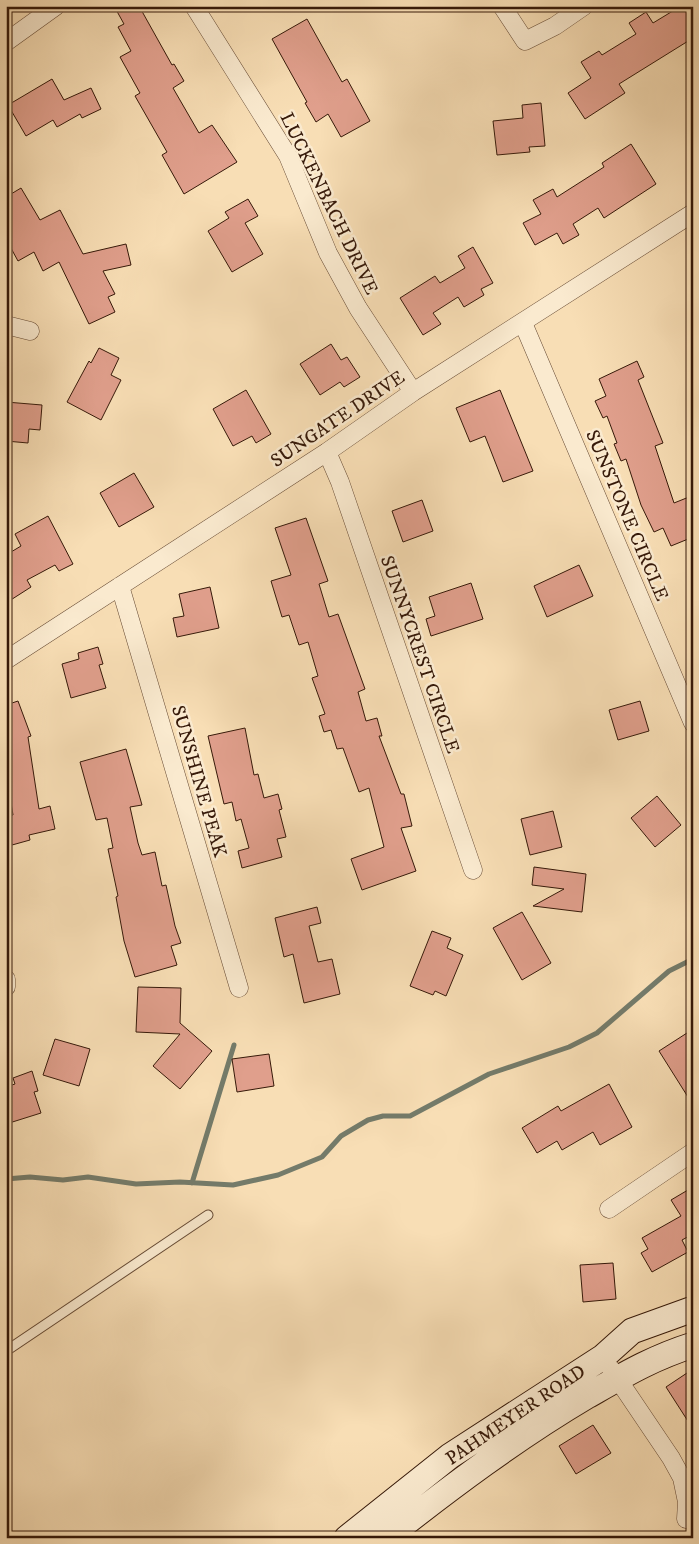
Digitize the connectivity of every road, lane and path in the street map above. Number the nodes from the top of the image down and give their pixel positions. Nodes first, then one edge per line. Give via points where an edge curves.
1 (56, 6) edge
2 (194, 6) edge
3 (502, 6) edge
4 (584, 6) edge
5 (6, 42) edge
6 (693, 213) edge
7 (523, 323) junction
8 (6, 325) edge
9 (30, 331) dead end
10 (413, 392) junction
11 (326, 452) junction
12 (120, 586) junction
13 (6, 660) edge
14 (693, 723) edge
15 (474, 870) dead end
16 (6, 979) edge
17 (6, 987) edge
18 (239, 988) dead end
19 (693, 1152) edge
20 (609, 1209) dead end
21 (208, 1215) dead end
22 (693, 1309) edge
23 (693, 1345) edge
24 (6, 1351) edge
25 (603, 1356) junction
26 (618, 1378) junction
27 (686, 1519) dead end
28 (347, 1538) edge
29 (386, 1538) edge

1 - 5 street
2 - 10 street, LUCKENBACH DRIVE via 288,156 328,252 358,308
3 - 4 street via 525,41
6 - 7 street, SUNGATE DRIVE
7 - 10 street, SUNGATE DRIVE
7 - 14 street, SUNSTONE CIRCLE
8 - 9 street
10 - 11 street, SUNGATE DRIVE
11 - 12 street, SUNGATE DRIVE
11 - 15 street, SUNNYCREST CIRCLE via 340,482
12 - 13 street, SUNGATE DRIVE
12 - 18 street, SUNSHINE PEAK
16 - 17 street
19 - 20 street
21 - 24 lane
22 - 25 street, PAHMEYER ROAD via 632,1331
23 - 26 street, PAHMEYER ROAD via 646,1362
25 - 26 street
25 - 28 street, PAHMEYER ROAD via 450,1456
26 - 27 street via 682,1478 687,1502
26 - 29 street, PAHMEYER ROAD via 516,1440

